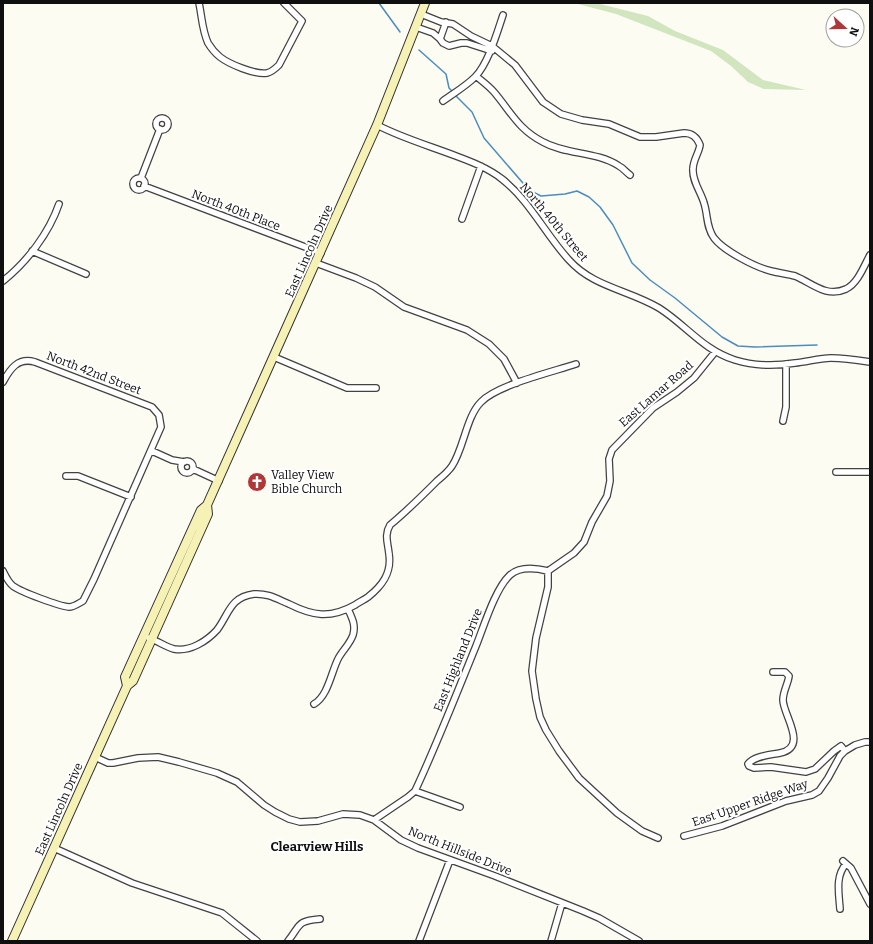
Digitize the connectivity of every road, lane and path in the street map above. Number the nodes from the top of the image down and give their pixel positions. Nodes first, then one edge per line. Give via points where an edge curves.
1 (199, 3) edge
2 (284, 3) edge
3 (425, 3) edge
4 (421, 14) junction
5 (503, 15) dead end
6 (446, 22) junction
7 (416, 27) junction
8 (440, 39) junction
9 (491, 48) junction
10 (476, 76) junction
11 (443, 101) dead end
12 (377, 125) junction
13 (160, 129) dead end
14 (481, 166) junction
15 (630, 176) dead end
16 (141, 178) junction
17 (144, 186) junction
18 (59, 204) dead end
19 (462, 220) dead end
20 (32, 251) junction
21 (321, 253) junction
22 (870, 255) edge
23 (316, 263) junction
24 (86, 274) dead end
25 (3, 281) edge
26 (715, 352) junction
27 (274, 357) junction
28 (870, 362) edge
29 (576, 364) dead end
30 (786, 364) junction
31 (3, 382) edge
32 (517, 383) junction
33 (376, 388) dead end
34 (783, 420) dead end
35 (152, 452) junction
36 (172, 460) junction
37 (184, 462) junction
38 (182, 468) junction
39 (193, 469) junction
40 (836, 472) dead end
41 (870, 472) edge
42 (66, 476) dead end
43 (219, 481) junction
44 (131, 497) junction
45 (3, 571) edge
46 (548, 571) junction
47 (348, 609) junction
48 (148, 637) junction
49 (773, 672) dead end
50 (314, 704) dead end
51 (870, 742) edge
52 (845, 751) junction
53 (95, 757) junction
54 (415, 792) junction
55 (460, 807) dead end
56 (374, 820) junction
57 (684, 836) dead end
58 (658, 838) dead end
59 (54, 848) junction
60 (450, 860) junction
61 (562, 903) junction
62 (870, 904) edge
63 (840, 909) dead end
64 (320, 919) dead end
65 (12, 941) edge
66 (257, 941) edge
67 (288, 941) edge
68 (419, 941) edge
69 (551, 941) edge
70 (639, 941) edge

1 - 2 street via 204,32 213,51 220,58 257,73 273,71 279,65 302,21
3 - 4 main road, East Lincoln Drive
4 - 6 street
4 - 7 main road, East Lincoln Drive
5 - 9 street
6 - 8 street
6 - 9 street
7 - 8 street via 433,33
7 - 12 main road, East Lincoln Drive
8 - 9 street via 449,46 467,43
9 - 10 street
9 - 22 street via 515,65 543,102 562,114 609,124 640,137 684,133 695,136 700,145 693,174 705,205 709,229 720,245 730,252 760,267 796,277 829,292 851,285
10 - 11 street
10 - 15 street via 494,92 514,120 530,135 552,147 609,161
12 - 14 street, North 40th Street
12 - 21 main road, East Lincoln Drive
13 - 16 street
14 - 19 street
14 - 26 street, North 40th Street via 512,188 569,261 582,272 669,314
16 - 17 street
16 - 17 street via 134,180 133,186 138,190
17 - 21 street, North 40th Place
18 - 20 street via 54,218
20 - 24 street
20 - 25 street
21 - 23 main road, East Lincoln Drive
23 - 27 main road, East Lincoln Drive
23 - 32 street via 375,287 404,307 467,330 489,344 504,359
26 - 30 street, North 40th Street via 754,364
26 - 46 street, East Lamar Road via 694,378 653,408 612,450 608,459 610,481 607,496 584,542 574,553
27 - 33 street via 347,388
27 - 43 main road, East Lincoln Drive
28 - 30 street, North 40th Street via 831,358
29 - 32 street
30 - 34 street via 786,407
31 - 35 street, North 42nd Street via 9,371 18,363 35,362 152,407 159,415 162,428
32 - 47 street via 494,392 474,411 452,466 386,531 390,564 383,584 367,598
35 - 36 street
35 - 44 street
36 - 37 street
36 - 38 street
37 - 38 street
37 - 39 street via 192,463
38 - 39 street via 188,473
39 - 43 street
40 - 41 street
42 - 44 street via 78,476
43 - 48 main road, East Lincoln Drive via 208,506 201,510
44 - 45 street via 86,597 78,604 69,607 22,591 13,586
46 - 54 street, East Highland Drive via 536,568 520,569 504,581
46 - 58 street via 548,587 536,638 532,671 540,717 559,751 579,778 617,813 642,831
47 - 48 street via 329,614 313,614 270,595 253,594 234,602 217,629 193,647 173,649
47 - 50 street via 354,624 352,636 339,658 324,694 320,701
48 - 53 main road, East Lincoln Drive via 126,677 127,686
49 - 52 street via 785,672 789,676 783,701 791,723 793,740 788,750 756,758 748,764 754,768 771,767 806,772 815,769 841,746
51 - 52 street via 855,745
52 - 57 street, East Upper Ridge Way via 819,791 812,795 786,801 722,826
53 - 56 street, North Hillside Drive via 110,763 158,757 213,771 234,780 275,812 295,820 312,822 348,814
53 - 59 main road, East Lincoln Drive
54 - 55 street
54 - 56 street
56 - 60 street, North Hillside Drive via 410,845
59 - 65 main road, East Lincoln Drive
59 - 66 street via 132,883 222,913
60 - 61 street, North Hillside Drive
60 - 68 street
61 - 69 street
61 - 70 street, North Hillside Drive via 595,916
62 - 63 street via 854,872 845,863 840,876
64 - 67 street via 299,924

